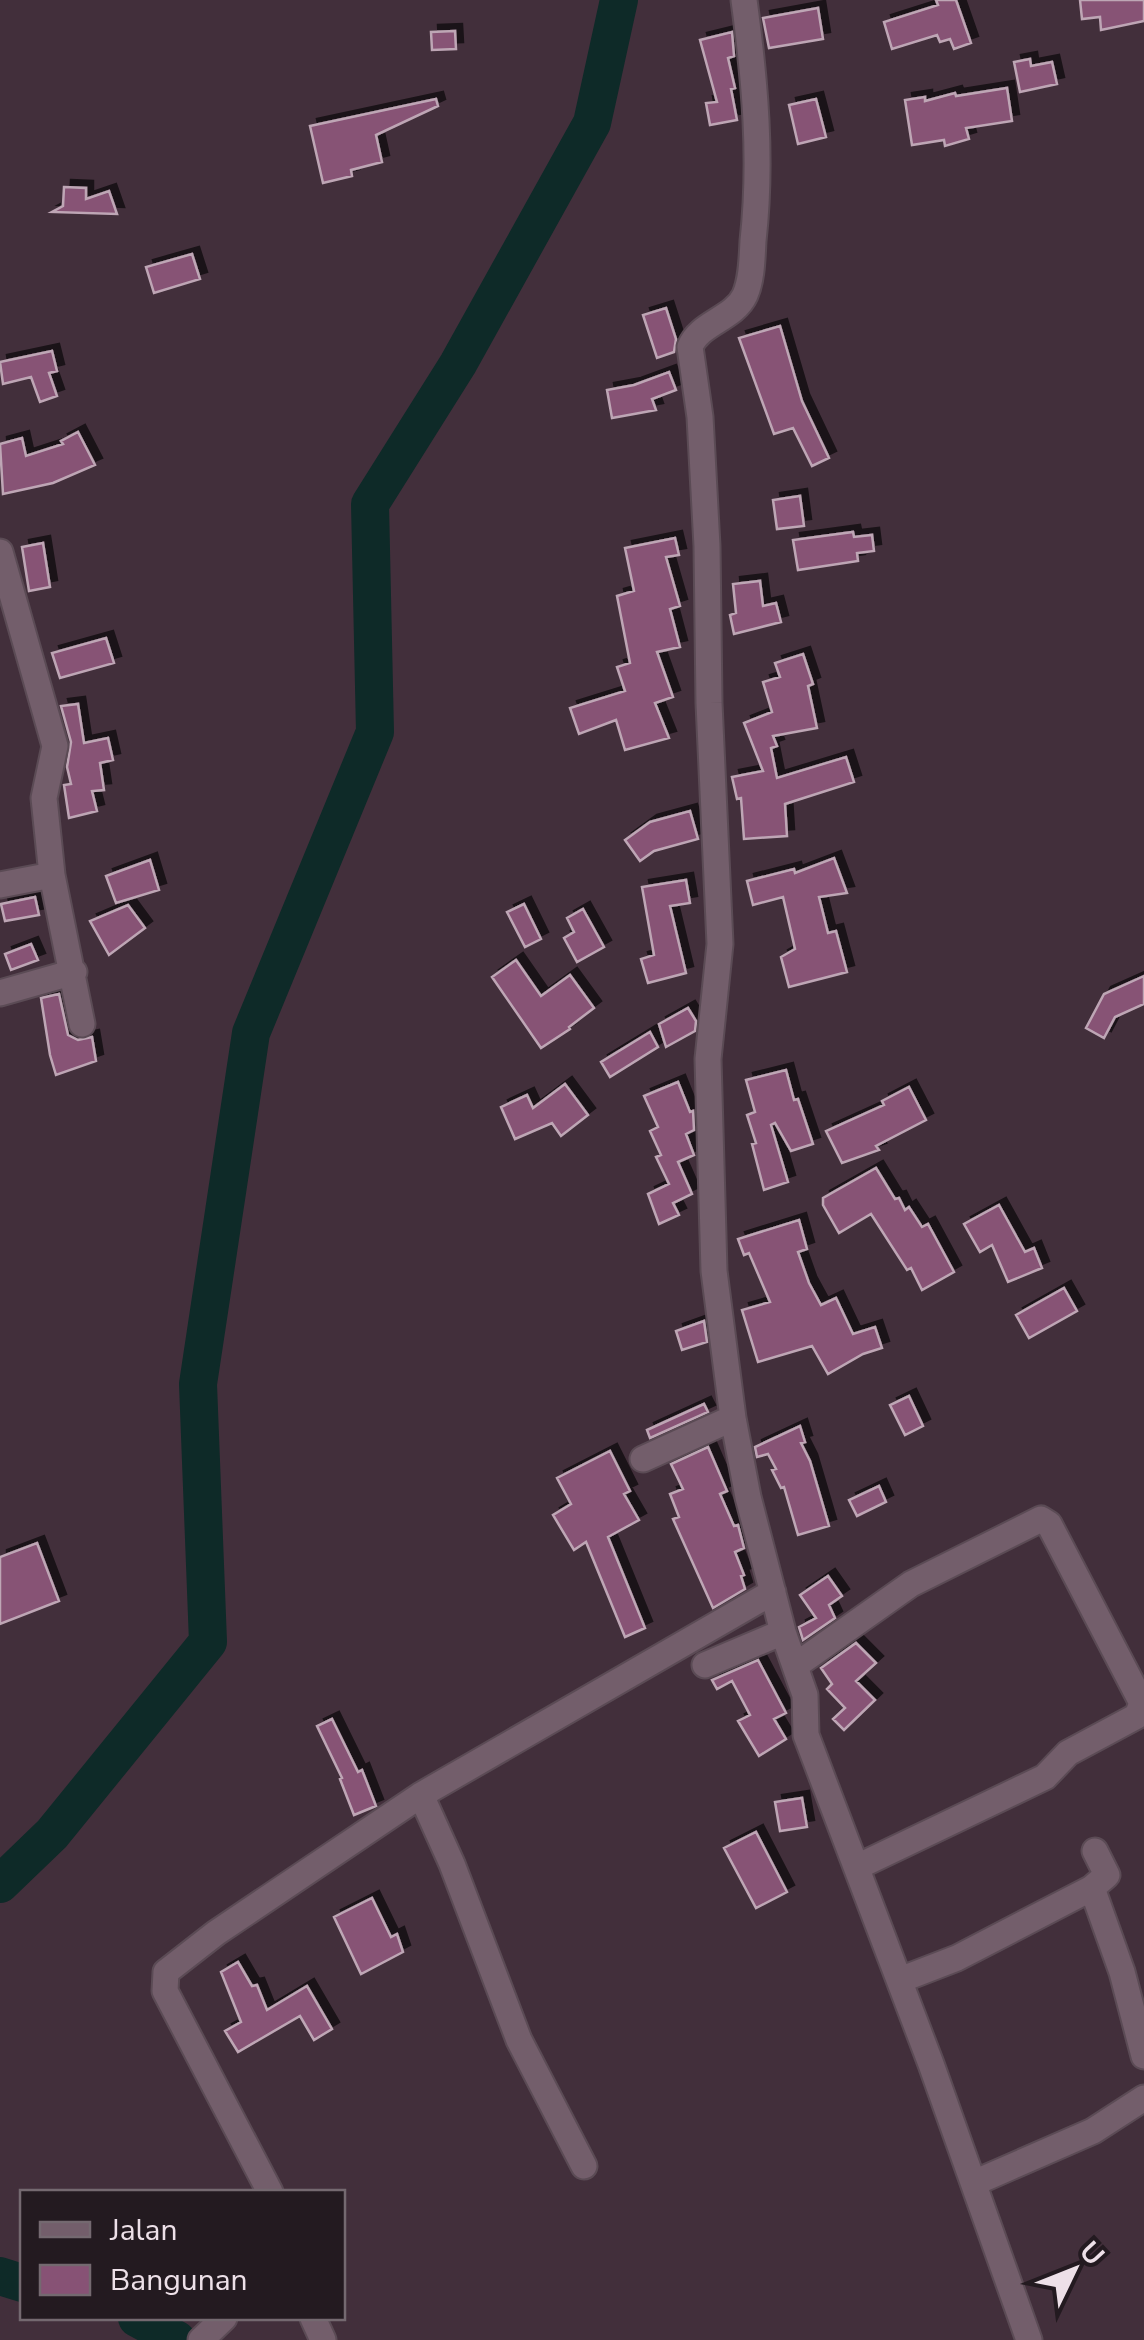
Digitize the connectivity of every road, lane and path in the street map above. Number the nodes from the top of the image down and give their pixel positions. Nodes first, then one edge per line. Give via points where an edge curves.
1 (753, 1) edge
2 (0, 552) edge
3 (52, 875) junction
4 (0, 885) edge
5 (74, 972) junction
6 (0, 993) edge
7 (82, 1024) dead end
8 (733, 1418) junction
9 (643, 1459) dead end
10 (773, 1592) junction
11 (783, 1632) junction
12 (706, 1665) dead end
13 (795, 1666) junction
14 (422, 1796) junction
15 (1096, 1852) dead end
16 (857, 1866) junction
17 (1092, 1888) junction
18 (900, 1980) junction
19 (1144, 2056) edge
20 (1144, 2098) edge
21 (584, 2166) dead end
22 (974, 2183) junction
23 (269, 2190) edge
24 (222, 2320) edge
25 (201, 2340) edge
26 (1029, 2340) edge

1 - 8 street via 758,166 750,271 744,298 699,332 690,347 707,546 720,944 708,1059 714,1271
2 - 3 street via 55,746 44,798
3 - 4 street
3 - 5 street
5 - 6 street
5 - 7 street
8 - 9 street
8 - 10 street
10 - 11 street
10 - 14 street
11 - 12 street
11 - 13 street
13 - 16 street via 805,1695 806,1736
13 - 16 street via 911,1584 1041,1519 1142,1702 1137,1716 1068,1753 1045,1777
14 - 21 street via 519,2040
14 - 23 street via 216,1932 164,1979 164,1992
15 - 17 street via 1107,1875
16 - 18 street
17 - 18 street via 958,1958
17 - 19 street
18 - 22 street
20 - 22 street via 1093,2131
22 - 26 street
24 - 25 street

